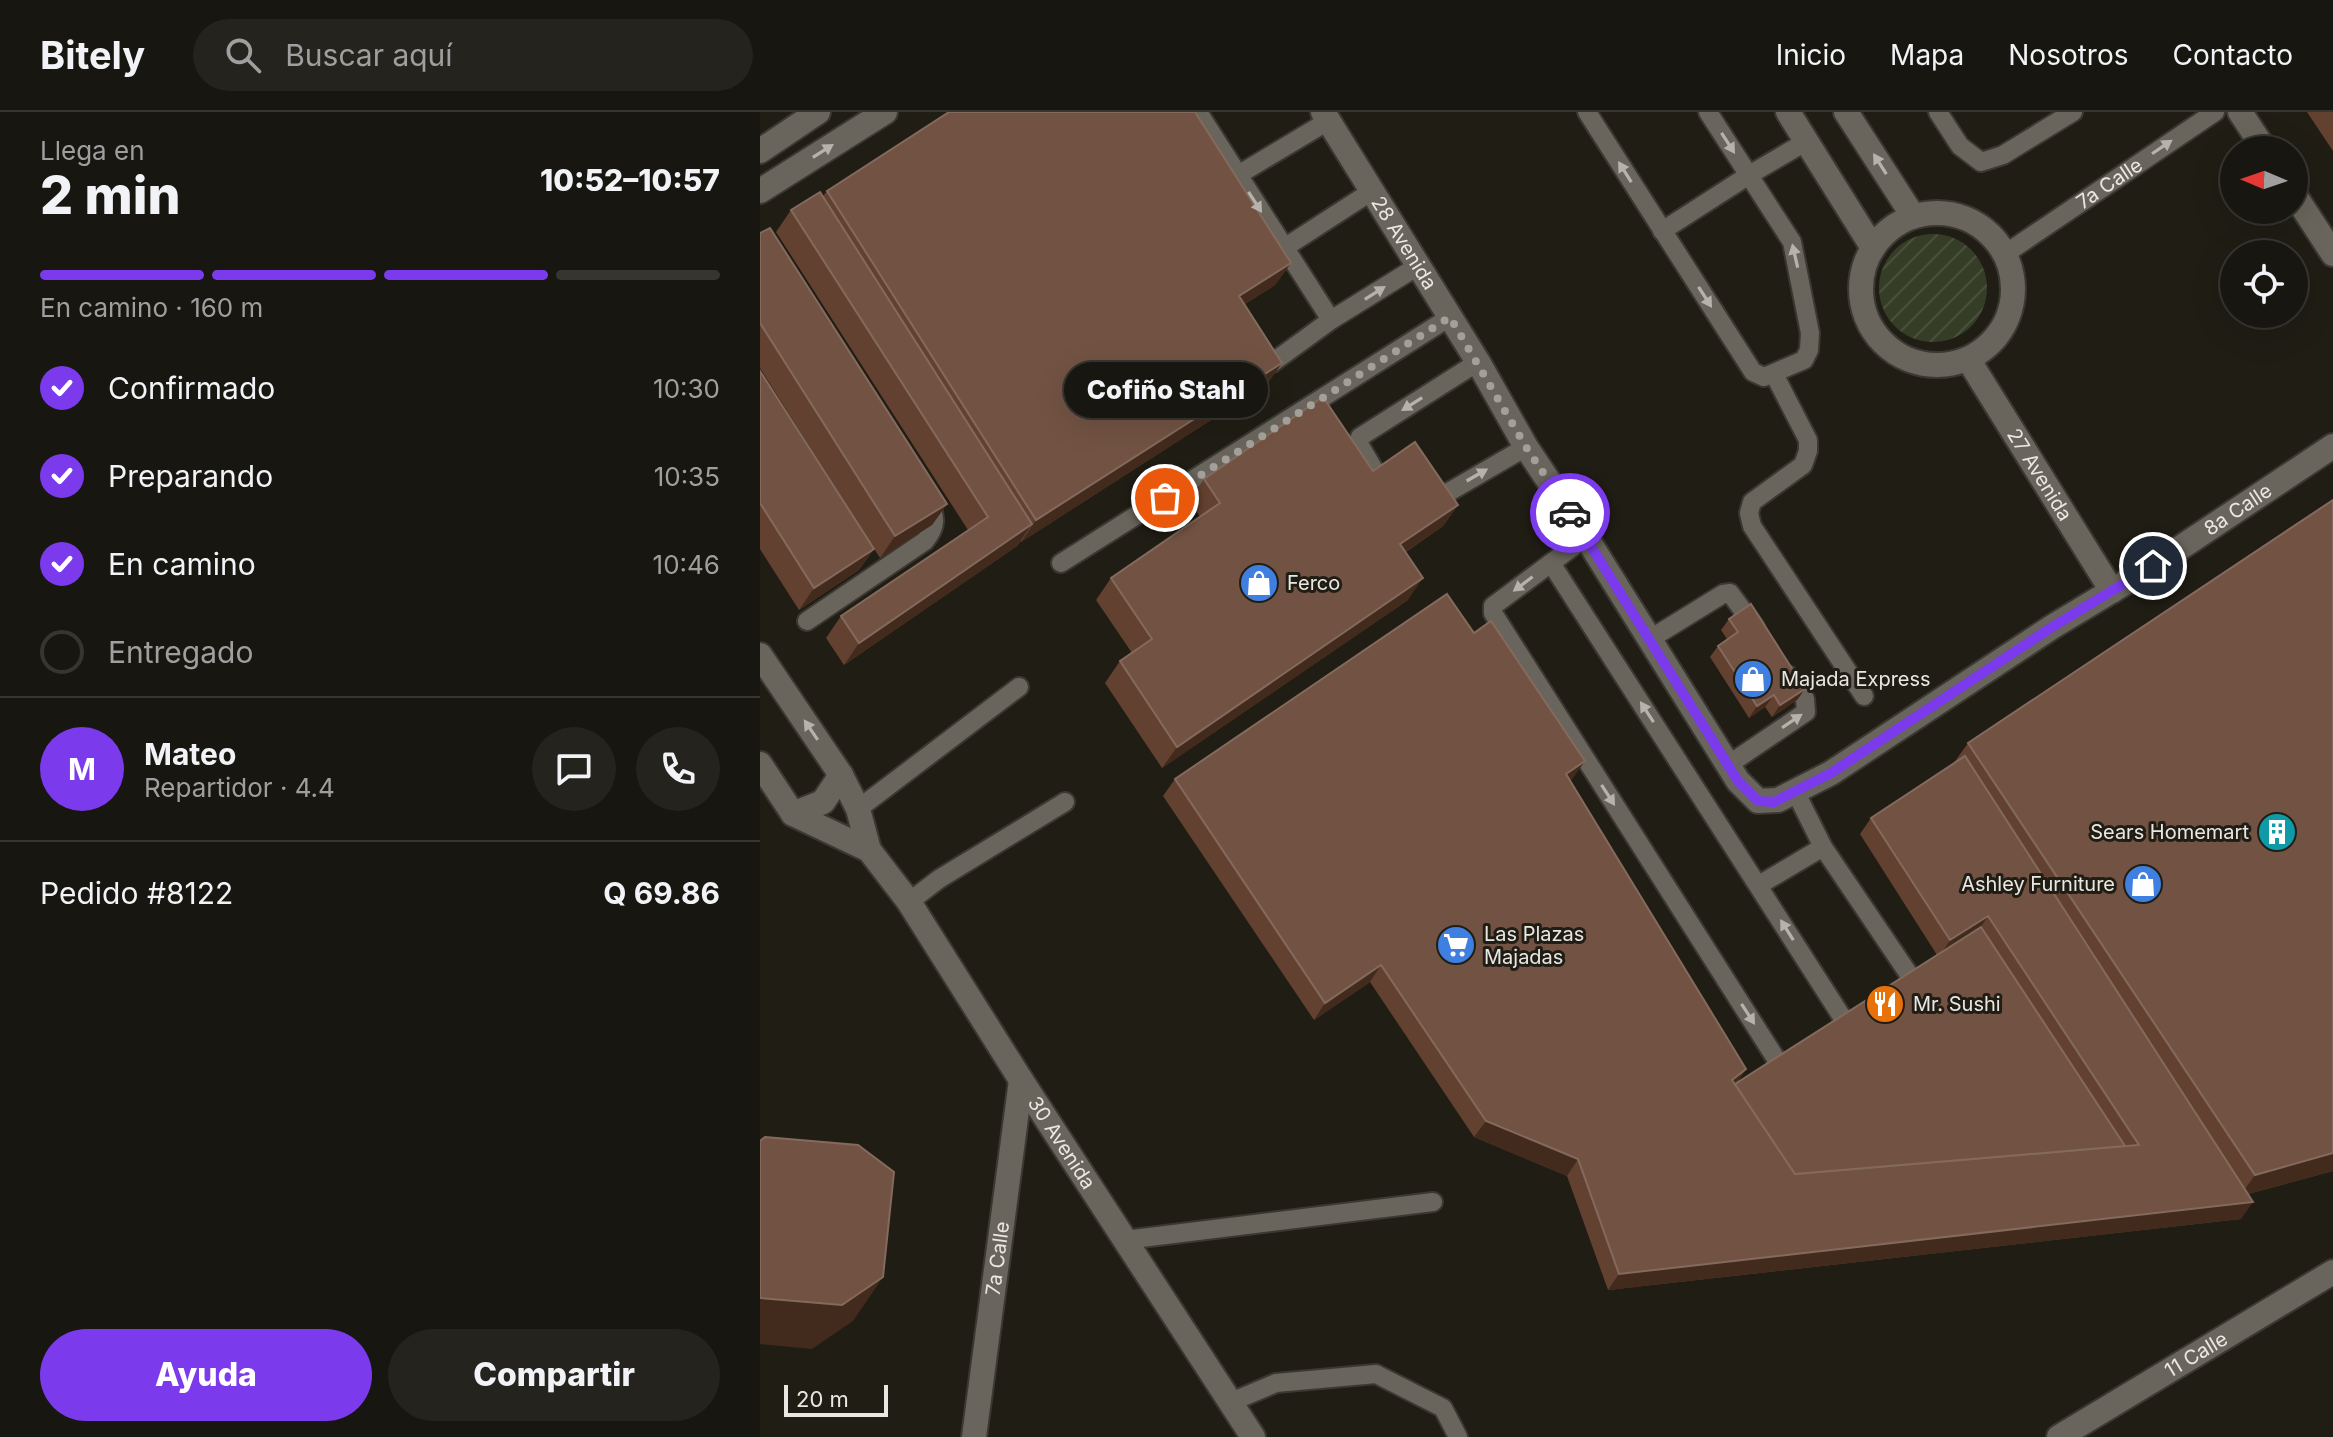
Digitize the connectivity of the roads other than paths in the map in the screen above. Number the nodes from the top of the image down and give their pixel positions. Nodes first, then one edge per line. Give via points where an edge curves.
1 (818, 112) edge
2 (885, 112) edge
3 (1198, 112) edge
4 (1587, 112) edge
5 (1708, 112) edge
6 (1788, 112) edge
7 (1846, 112) edge
8 (1938, 112) edge
9 (2073, 112) edge
10 (2240, 112) edge
11 (2202, 115) edge
12 (1326, 117) edge
13 (2043, 120) edge
14 (2256, 136) edge
15 (1807, 141) junction
16 (760, 151) edge
17 (1238, 175) junction
18 (1749, 175) junction
19 (760, 191) edge
20 (1372, 191) junction
21 (1913, 216) junction
22 (2308, 216) edge
23 (1662, 231) junction
24 (1284, 248) junction
25 (1873, 248) junction
26 (2005, 254) junction
27 (2333, 254) edge
28 (1418, 266) junction
29 (1450, 317) junction
30 (1331, 320) junction
31 (1974, 356) junction
32 (1478, 362) junction
33 (1272, 363) edge
34 (1774, 374) junction
35 (2333, 446) edge
36 (1526, 447) junction
37 (1379, 478) edge
38 (921, 488) edge
39 (1428, 504) edge
40 (1586, 537) junction
41 (1061, 563) dead end
42 (1551, 563) junction
43 (2118, 586) junction
44 (807, 621) dead end
45 (1650, 639) junction
46 (760, 655) edge
47 (1019, 687) dead end
48 (1864, 696) dead end
49 (760, 764) edge
50 (1733, 773) junction
51 (841, 775) junction
52 (1795, 791) junction
53 (1065, 802) dead end
54 (858, 809) junction
55 (793, 814) junction
56 (1823, 847) junction
57 (869, 850) junction
58 (1759, 885) junction
59 (909, 902) junction
60 (1910, 976) edge
61 (1844, 1020) edge
62 (1778, 1062) edge
63 (1021, 1080) junction
64 (1433, 1202) dead end
65 (1125, 1240) junction
66 (2333, 1272) edge
67 (1231, 1402) junction
68 (974, 1437) edge
69 (1253, 1437) edge
70 (1458, 1437) edge
71 (2059, 1437) edge

1 - 16 street
19 -> 2 street
3 - 17 lane
23 -> 4 lane
5 -> 18 lane
6 - 15 street
21 -> 7 street
8 - 13 lane via 1960,146 1981,162 2003,155
9 - 13 lane
10 - 14 street
26 -> 11 lane, 7a Calle
12 - 17 lane
12 - 20 street, 28 Avenida
15 - 18 lane
15 - 25 street
17 -> 24 lane
18 - 23 lane
34 -> 18 lane via 1804,360 1810,333 1792,242
20 - 24 lane
20 - 28 street, 28 Avenida
21 - 25 street via 1886,232
21 - 26 street via 1959,215 1986,230
22 - 27 street
23 -> 34 lane via 1753,372
24 - 30 lane
25 - 31 street via 1864,267 1862,299 1867,319 1884,344 1923,364 1953,364
26 - 31 street via 2013,281 2011,308 2000,333
28 - 29 street, 28 Avenida
30 -> 28 lane
29 - 32 street, 28 Avenida
29 - 41 lane
30 - 33 lane
31 - 43 street, 27 Avenida
32 - 36 street, 28 Avenida
32 -> 37 lane via 1360,437
34 - 48 lane via 1808,440 1808,451 1803,465 1752,502 1752,526
35 - 43 street, 8a Calle
39 -> 36 lane
36 - 40 street, 28 Avenida
38 - 44 lane via 935,517 935,529 925,541 872,568
40 - 42 lane
40 - 45 street, 28 Avenida
58 -> 42 lane
42 -> 62 lane via 1493,606 1496,621
43 - 52 street, 8a Calle via 1831,773
45 - 50 street, 28 Avenida
50 -> 45 lane via 1806,712 1805,699 1730,593
51 -> 46 street, 30 Avenida
47 - 54 lane
49 - 55 street
50 - 52 street, 8a Calle via 1762,802
51 - 54 street, 30 Avenida
51 - 55 street via 823,802
52 - 56 lane
53 - 59 lane
54 - 57 street, 30 Avenida
55 - 57 street, 30 Avenida
56 - 58 lane
56 - 60 lane
57 - 59 street, 30 Avenida
61 -> 58 lane
59 - 63 street, 30 Avenida
63 - 65 street, 30 Avenida
63 - 68 street, 7a Calle
64 - 65 lane
65 - 67 street, 30 Avenida
66 - 71 street, 11 Calle
67 - 69 street, 30 Avenida
67 - 70 lane via 1276,1383 1376,1374 1443,1408

